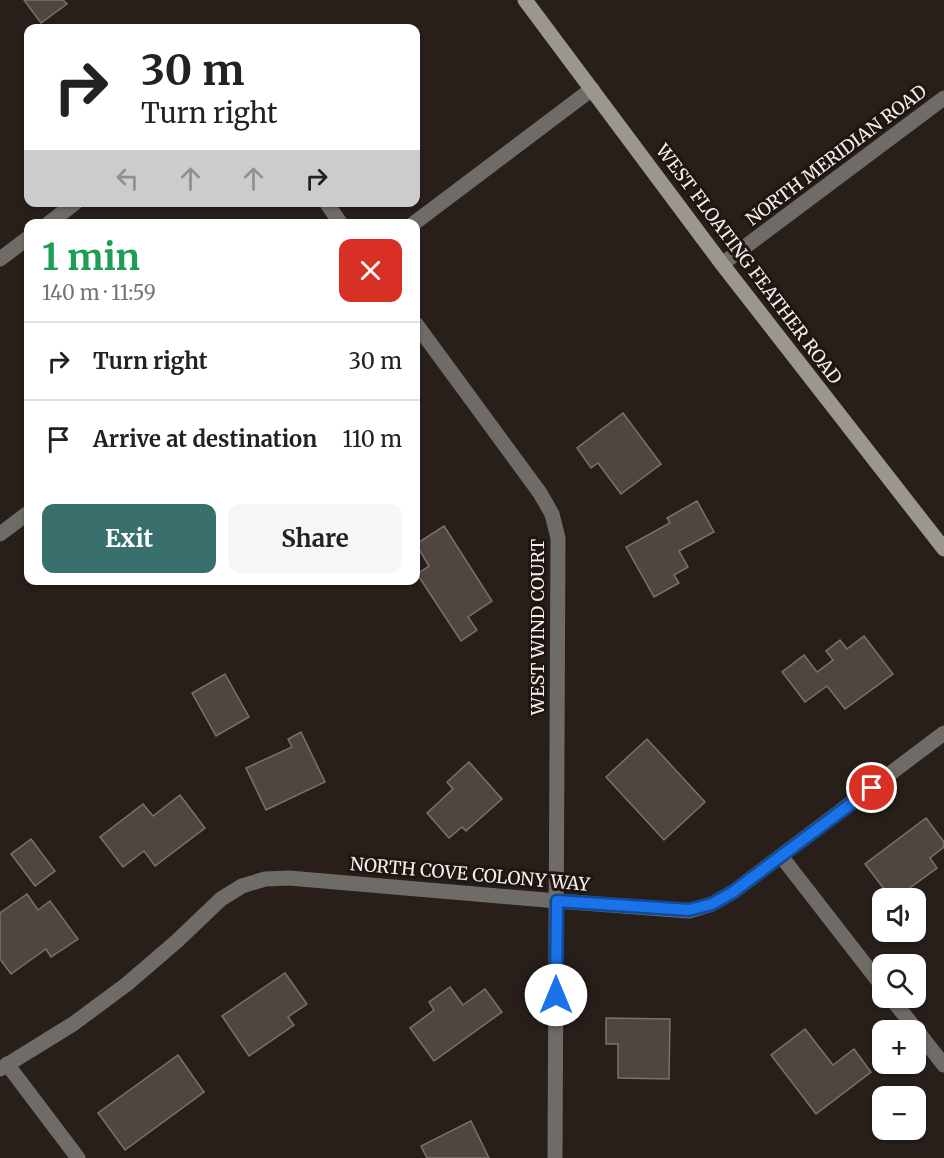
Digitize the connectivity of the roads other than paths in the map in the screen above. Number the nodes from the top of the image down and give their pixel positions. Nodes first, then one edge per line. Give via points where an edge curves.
1 (525, 0) edge
2 (592, 89) junction
3 (944, 98) edge
4 (70, 207) edge
5 (54, 219) edge
6 (420, 219) edge
7 (24, 241) edge
8 (0, 259) edge
9 (722, 264) junction
10 (420, 329) edge
11 (24, 516) edge
12 (0, 534) edge
13 (944, 549) edge
14 (944, 733) edge
15 (781, 856) junction
16 (557, 901) junction
17 (872, 973) edge
18 (899, 1008) edge
19 (944, 1065) edge
20 (4, 1066) edge
21 (78, 1158) edge
22 (555, 1158) edge

1 - 2 main road, WEST FLOATING FEATHER ROAD
2 - 6 street
2 - 9 main road, WEST FLOATING FEATHER ROAD
3 - 9 street, NORTH MERIDIAN ROAD
4 - 5 street
7 - 8 street
9 - 13 main road, WEST FLOATING FEATHER ROAD
10 - 16 street, WEST WIND COURT via 540,493 552,514 558,538
11 - 12 street
14 - 15 street, NORTH COVE COLONY WAY
15 - 16 street, NORTH COVE COLONY WAY via 733,892 712,904 689,910
15 - 17 street
16 - 20 street, NORTH COVE COLONY WAY via 289,878 242,885 221,898 127,984 73,1024
16 - 22 street, WEST WIND COURT
18 - 19 street
20 - 21 street

